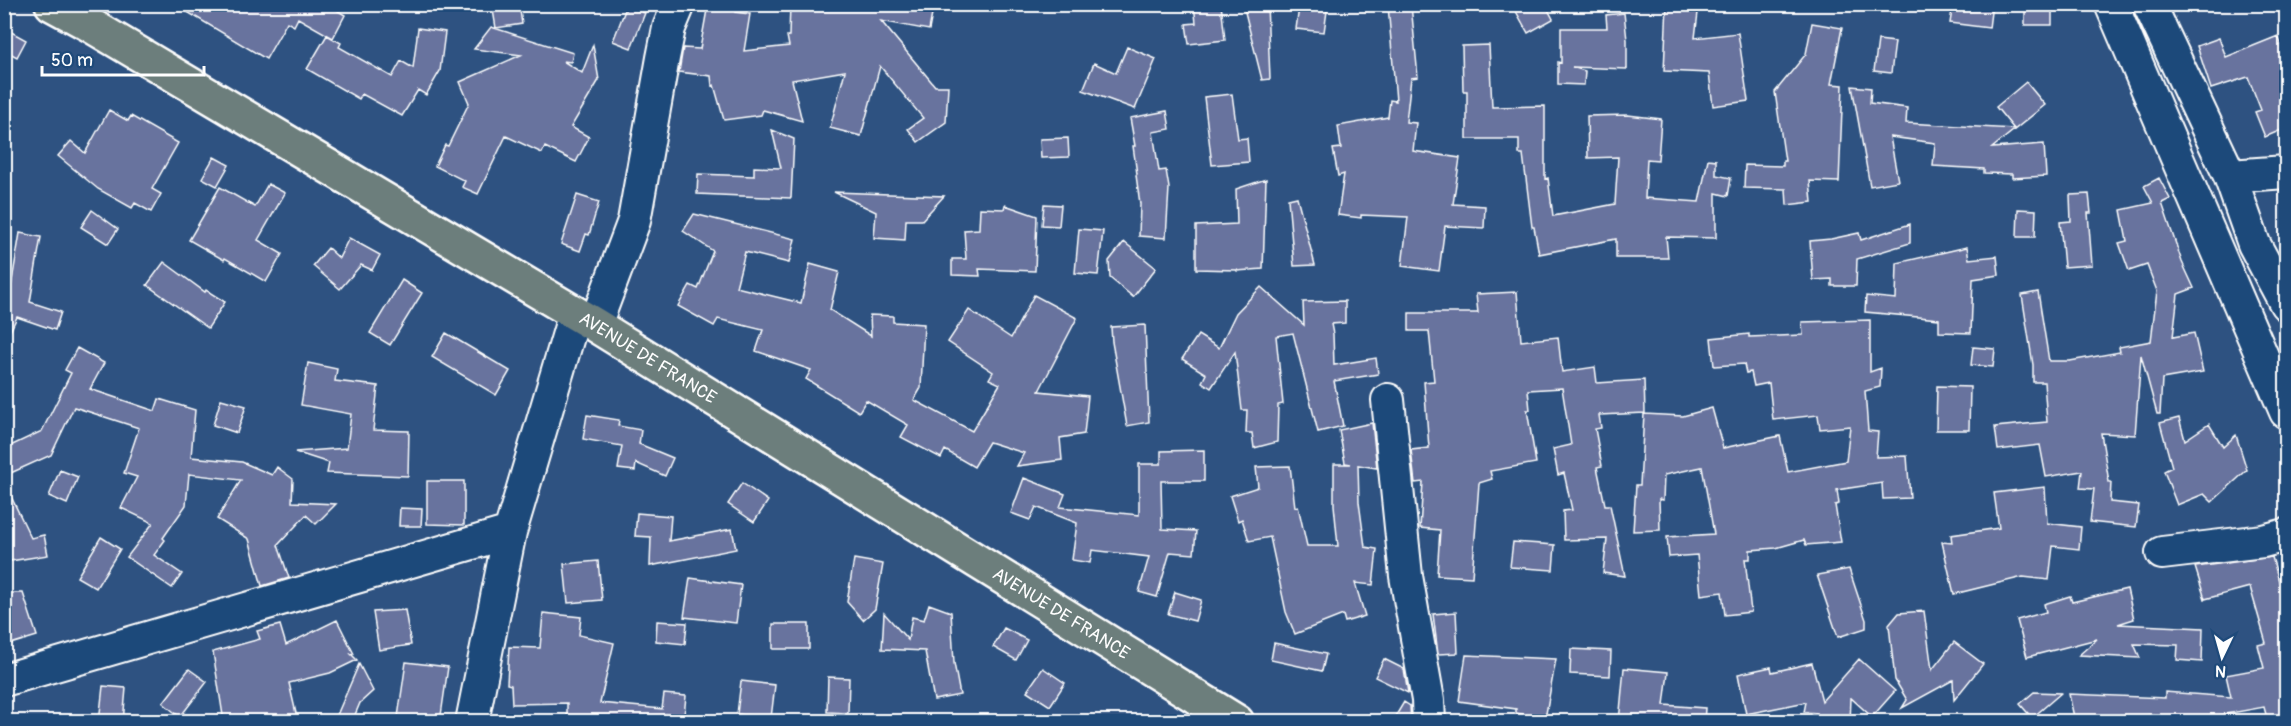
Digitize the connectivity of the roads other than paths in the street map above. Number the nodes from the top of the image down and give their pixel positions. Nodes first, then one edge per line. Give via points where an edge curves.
1 (52, 4) edge
2 (679, 4) edge
3 (2111, 4) edge
4 (2153, 5) edge
5 (89, 14) edge
6 (2286, 172) edge
7 (2230, 176) junction
8 (2286, 304) edge
9 (585, 319) junction
10 (1388, 400) dead end
11 (2286, 412) edge
12 (510, 532) junction
13 (2286, 536) edge
14 (2162, 553) dead end
15 (4, 680) edge
16 (472, 722) edge
17 (1237, 722) edge
18 (1429, 722) edge

1 - 5 main road, AVENUE DE FRANCE
2 - 9 street via 669,28 634,221
3 - 11 street
4 - 7 street
5 - 9 main road, AVENUE DE FRANCE
6 - 7 street
7 - 8 street via 2254,244
9 - 12 street
9 - 17 main road, AVENUE DE FRANCE
10 - 18 street via 1406,576
12 - 15 street
12 - 16 street
13 - 14 street

